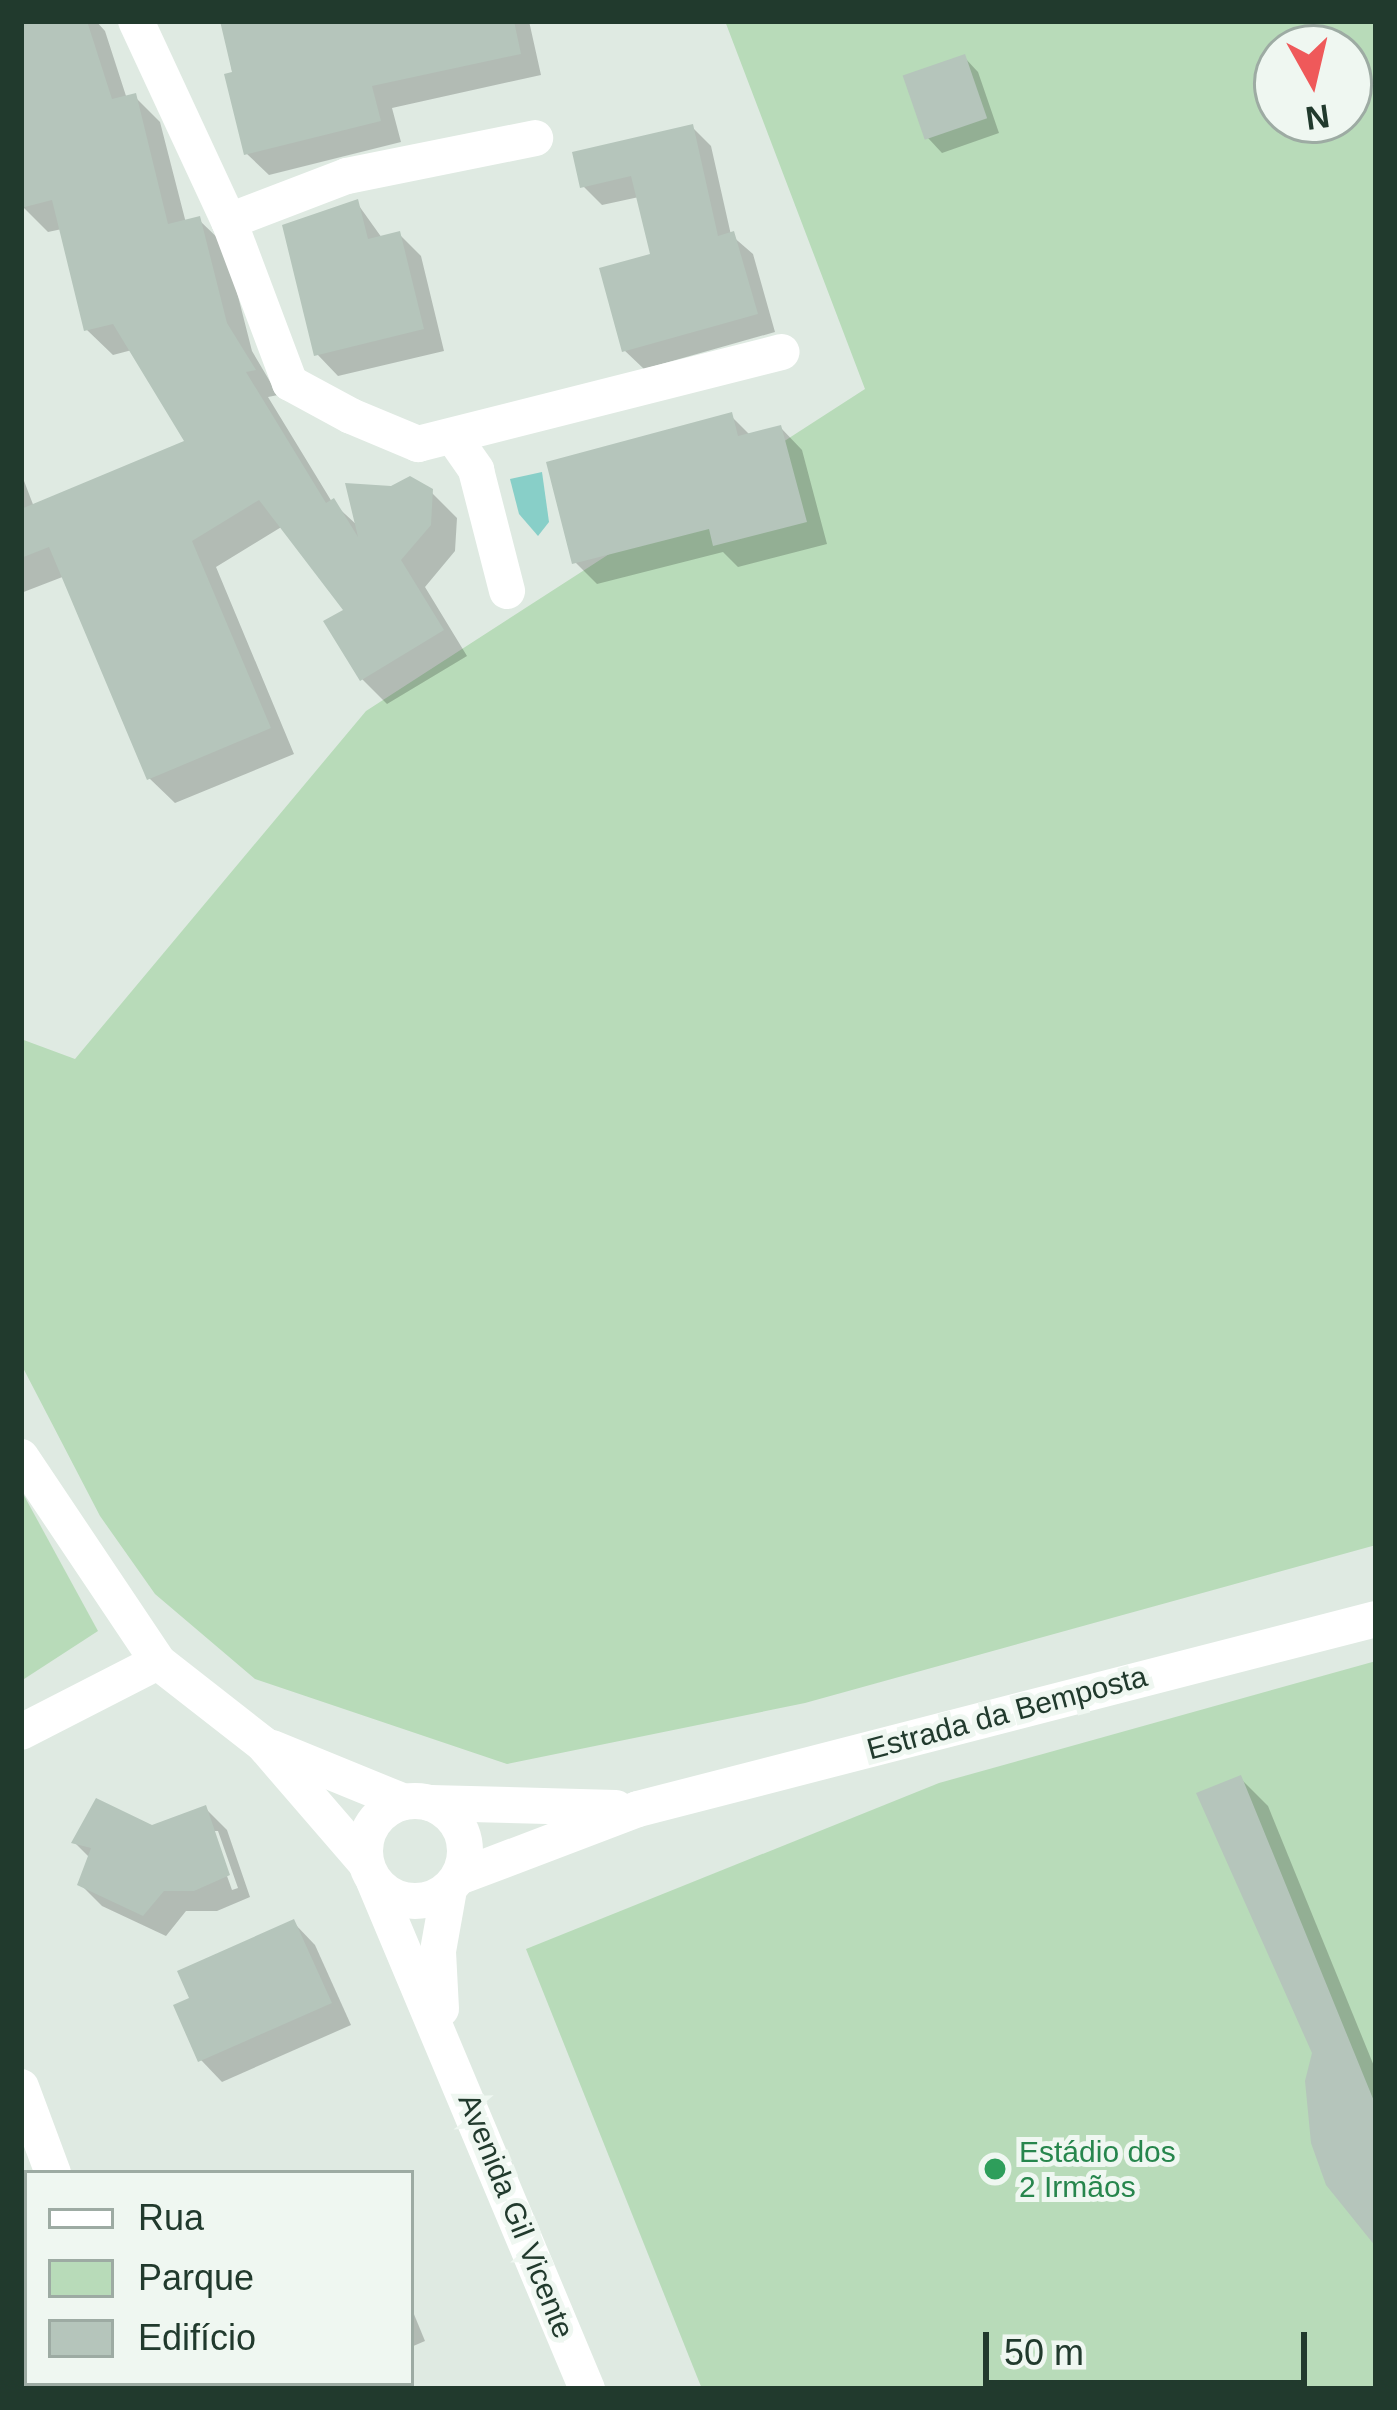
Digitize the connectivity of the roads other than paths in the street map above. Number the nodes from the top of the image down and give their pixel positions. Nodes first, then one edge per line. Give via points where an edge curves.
1 (136, 21) edge
2 (535, 138) dead end
3 (229, 221) junction
4 (782, 352) dead end
5 (454, 438) junction
6 (507, 590) dead end
7 (21, 1457) edge
8 (1376, 1619) edge
9 (158, 1662) junction
10 (21, 1732) edge
11 (263, 1744) junction
12 (417, 1802) junction
13 (638, 1809) junction
14 (369, 1872) junction
15 (454, 1883) junction
16 (446, 2042) junction
17 (21, 2086) edge
18 (52, 2170) edge
19 (586, 2389) edge

1 - 3 street
2 - 3 street via 347,176
3 - 5 street via 290,383 418,444
4 - 5 street
5 - 6 street via 476,470
7 - 9 street
8 - 13 street, Estrada da Bemposta
9 - 10 street
9 - 11 street
11 - 12 street
11 - 14 street
12 - 13 street
12 - 14 street via 368,1831
12 - 15 street via 462,1833
13 - 15 street
14 - 15 street via 418,1902
14 - 16 street
15 - 16 street via 438,1951
16 - 19 street, Avenida Gil Vicente
17 - 18 street

